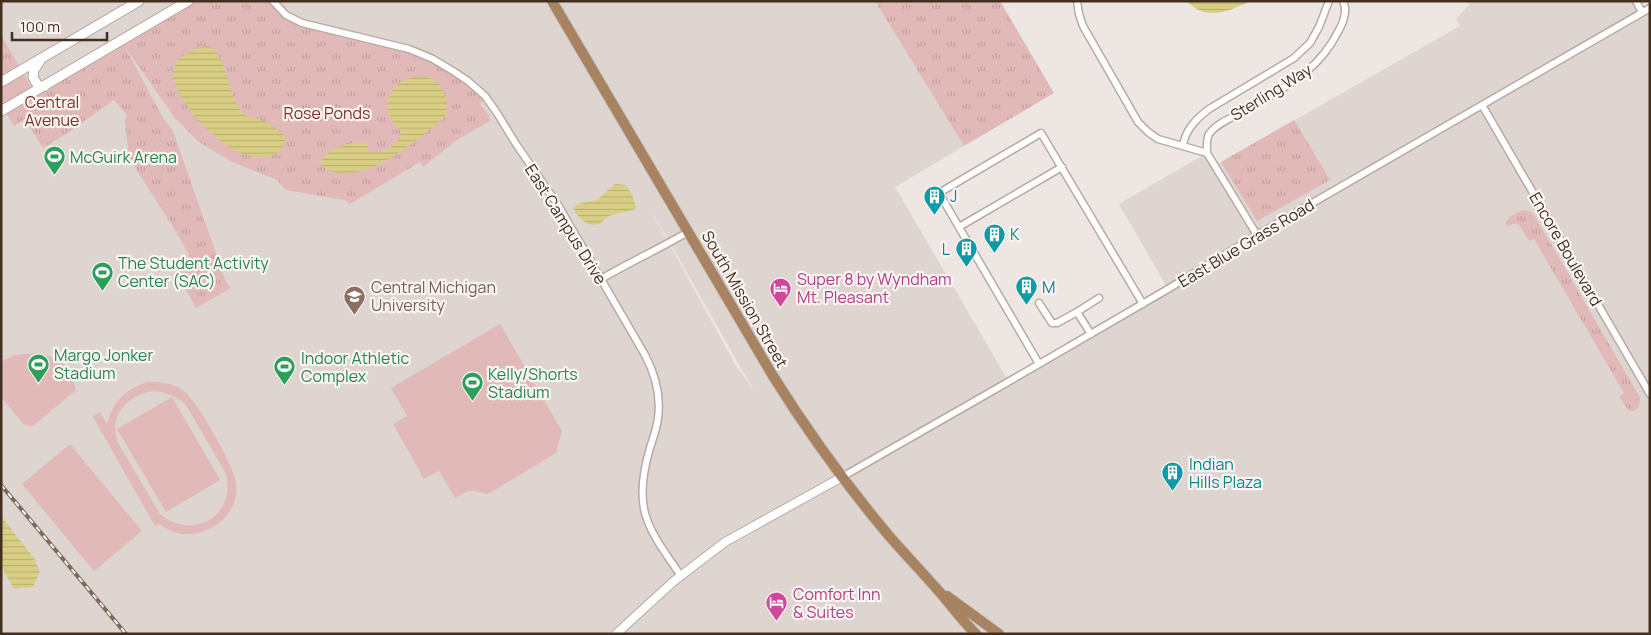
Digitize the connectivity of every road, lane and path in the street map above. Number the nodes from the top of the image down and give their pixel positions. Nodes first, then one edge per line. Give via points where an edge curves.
1 (139, 1) edge
2 (188, 1) edge
3 (273, 1) edge
4 (552, 1) edge
5 (1077, 1) edge
6 (1329, 1) edge
7 (1343, 1) edge
8 (1636, 1) edge
9 (1650, 8) edge
10 (1642, 12) junction
11 (41, 59) junction
12 (1, 82) edge
13 (45, 86) junction
14 (1482, 105) junction
15 (1, 112) edge
16 (1183, 145) junction
17 (1206, 153) junction
18 (1062, 167) junction
19 (959, 227) junction
20 (688, 232) junction
21 (1257, 235) junction
22 (601, 279) junction
23 (1100, 298) dead end
24 (1040, 303) dead end
25 (1143, 304) junction
26 (1077, 312) junction
27 (1091, 334) junction
28 (1039, 364) junction
29 (1650, 394) edge
30 (842, 477) junction
31 (681, 576) junction
32 (940, 591) junction
33 (618, 633) edge
34 (976, 634) edge
35 (999, 634) edge

1 - 11 main road
2 - 13 main road
3 - 22 street, East Campus Drive via 293,19 409,49 433,59 468,81 497,112 558,205
4 - 20 main road, South Mission Street
5 - 16 street via 1082,26 1138,122 1158,139
6 - 16 street, Sterling Way via 1310,43 1294,58 1199,117 1189,128
7 - 17 street, Sterling Way via 1346,11 1343,23 1318,63 1283,89 1219,125 1207,140
8 - 10 street
9 - 10 street, East Blue Grass Road
10 - 14 street, East Blue Grass Road
11 - 12 main road
11 - 13 main road via 33,77 38,86
13 - 15 main road
14 - 21 street, East Blue Grass Road
14 - 29 street, Encore Boulevard
16 - 17 street
17 - 21 street
18 - 19 street
18 - 19 street via 1041,133 939,192
18 - 25 street
19 - 28 street
20 - 22 street
20 - 30 main road, South Mission Street via 804,426
21 - 25 street, East Blue Grass Road
22 - 31 street, East Campus Drive via 645,355 656,382 658,420 645,466 642,499 650,528
23 - 26 street
24 - 26 street via 1052,323
25 - 27 street, East Blue Grass Road
26 - 27 street
27 - 28 street, East Blue Grass Road
28 - 30 street, East Blue Grass Road
30 - 31 street via 735,536
30 - 32 main road, South Mission Street via 890,537
31 - 33 street
32 - 34 main road, South Mission Street
32 - 35 main road, South Mission Street

